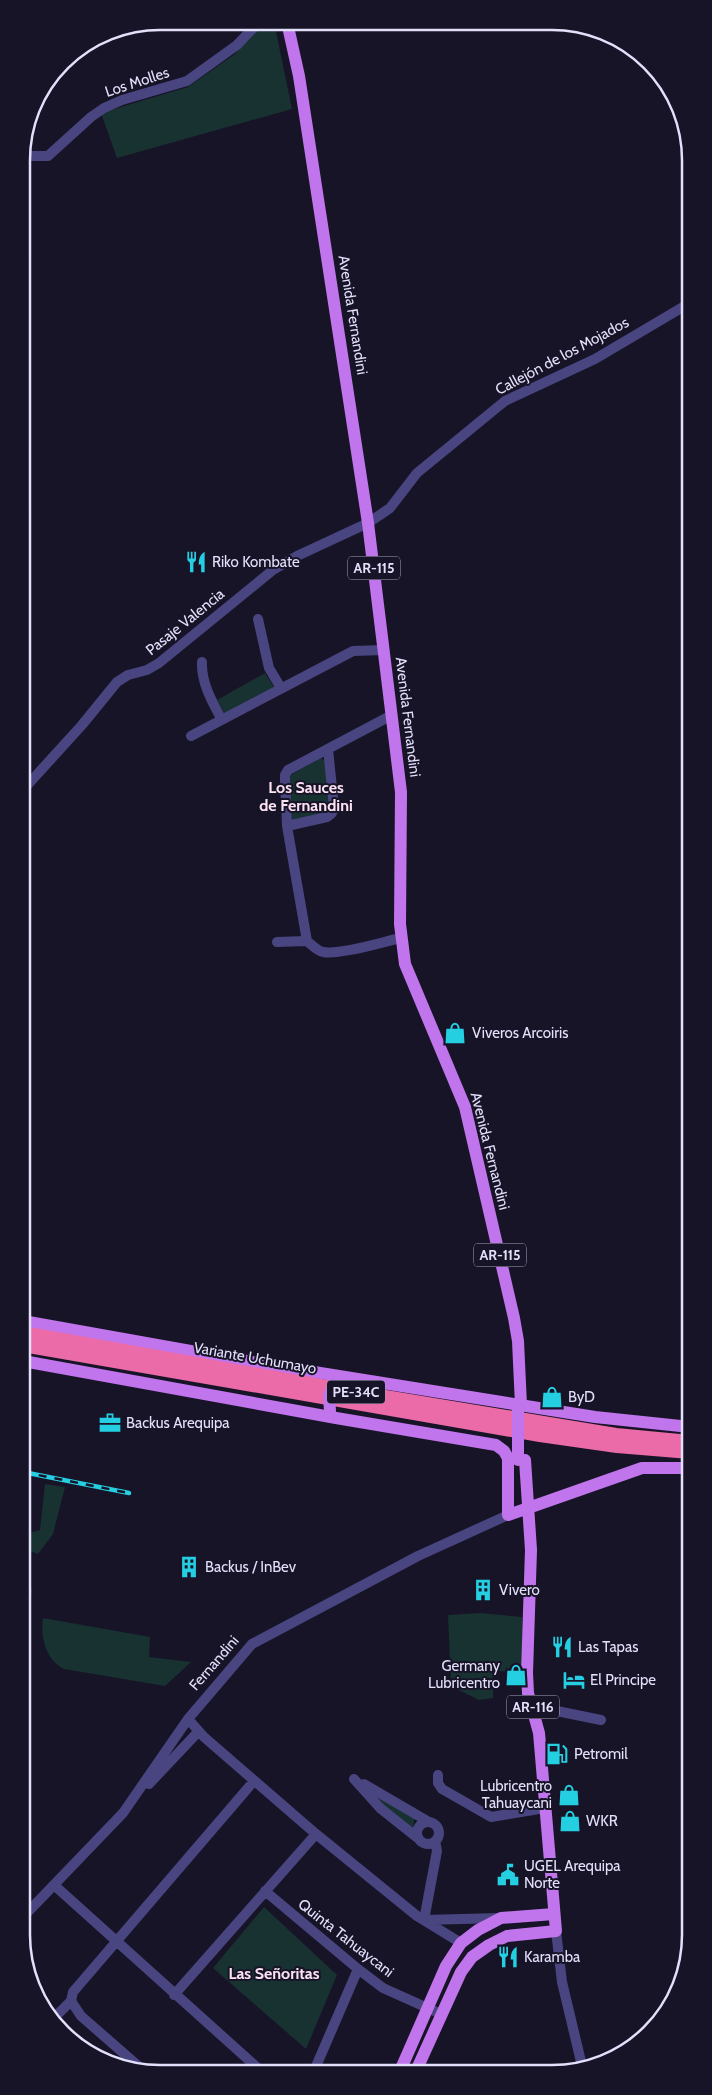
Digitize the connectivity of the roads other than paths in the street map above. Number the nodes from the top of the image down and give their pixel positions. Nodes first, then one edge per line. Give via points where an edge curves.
1 (251, 30) edge
2 (289, 30) edge
3 (30, 156) edge
4 (682, 308) edge
5 (368, 523) junction
6 (258, 619) dead end
7 (383, 650) junction
8 (202, 662) dead end
9 (280, 688) junction
10 (392, 715) junction
11 (222, 720) junction
12 (192, 736) dead end
13 (328, 749) junction
14 (30, 782) edge
15 (287, 826) junction
16 (401, 938) junction
17 (307, 941) junction
18 (277, 942) dead end
19 (30, 1322) edge
20 (30, 1334) edge
21 (30, 1346) edge
22 (30, 1362) edge
23 (339, 1379) junction
24 (521, 1408) junction
25 (333, 1414) junction
26 (682, 1426) edge
27 (682, 1441) edge
28 (682, 1451) edge
29 (682, 1468) edge
30 (518, 1511) junction
31 (532, 1706) junction
32 (188, 1718) junction
33 (601, 1720) dead end
34 (198, 1732) junction
35 (438, 1775) dead end
36 (254, 1781) junction
37 (545, 1808) junction
38 (123, 1813) junction
39 (429, 1822) junction
40 (316, 1834) junction
41 (419, 1839) junction
42 (435, 1841) junction
43 (54, 1886) junction
44 (265, 1892) junction
45 (30, 1910) edge
46 (554, 1914) junction
47 (501, 1918) junction
48 (424, 1920) junction
49 (556, 1931) junction
50 (116, 1941) junction
51 (461, 1943) junction
52 (358, 1969) junction
53 (174, 1995) junction
54 (71, 2001) junction
55 (427, 2008) junction
56 (440, 2014) junction
57 (57, 2015) edge
58 (133, 2062) edge
59 (581, 2062) edge
60 (254, 2065) edge
61 (317, 2065) edge
62 (403, 2065) edge
63 (419, 2065) edge

1 - 3 street, Los Molles via 237,45 188,81 104,108 48,156
2 - 5 main road, Avenida Fernandini / AR-115 via 299,76
4 - 5 street, Callejón de los Mojados via 595,359 505,401 417,473 397,502
5 - 7 main road, Avenida Fernandini / AR-115
5 - 14 street, Pasaje Valencia via 272,570 159,663 122,678
6 - 9 street via 268,668
7 - 9 street via 353,651
7 - 10 main road, Avenida Fernandini / AR-115
8 - 11 street via 211,700
9 - 11 street
10 - 13 street
10 - 16 main road, Avenida Fernandini / AR-115 via 401,792
11 - 12 street
13 - 15 street via 288,770 285,775
13 - 15 street via 332,814
15 - 17 street
16 - 17 street via 322,952
16 - 24 main road, Avenida Fernandini / AR-115 via 405,964 465,1107 514,1318
17 - 18 street
19 - 23 main road, Variante Uchumayo
20 - 27 highway, Variante Uchumayo / PE-34C via 616,1435
21 - 28 highway, Variante Uchumayo / PE-34C via 540,1435
22 - 25 main road
23 - 24 main road, Variante Uchumayo
23 - 25 main road, bridge via 329,1396
24 - 26 main road, Variante Uchumayo
24 - 30 main road, AR-116, bridge
25 - 30 main road via 501,1447 508,1458
29 - 30 main road via 642,1468
30 - 31 main road, AR-116 via 530,1529 532,1569 527,1674
30 - 32 street, Fernandini via 418,1556 252,1644
31 - 33 street
31 - 37 main road, AR-116 via 539,1733
32 - 34 street
32 - 38 street, Fernandini
34 - 36 street
34 - 38 street
35 - 37 street via 442,1789 492,1817
36 - 40 street
36 - 50 street
37 - 46 main road, AR-116
38 - 43 street, Fernandini
39 - 41 street via 418,1829
39 - 41 street via 354,1779 380,1808
39 - 42 street via 439,1831
40 - 44 street
40 - 48 street
41 - 42 street via 428,1843
42 - 48 street via 437,1851
43 - 45 street, Fernandini
43 - 50 street
44 - 52 street, Quinta Tahuaycani
44 - 53 street
46 - 47 main road
46 - 49 main road, AR-116
47 - 48 street
47 - 51 main road
48 - 51 street
49 - 56 main road via 507,1936 472,1957
49 - 59 street via 562,1982
50 - 53 street
50 - 54 street via 78,1984 72,1992
51 - 55 main road via 446,1966
52 - 55 street, Quinta Tahuaycani via 383,1988
52 - 61 street
53 - 60 street
54 - 57 street
54 - 58 street via 81,2016
55 - 56 street, Quinta Tahuaycani
55 - 62 main road
56 - 63 main road

